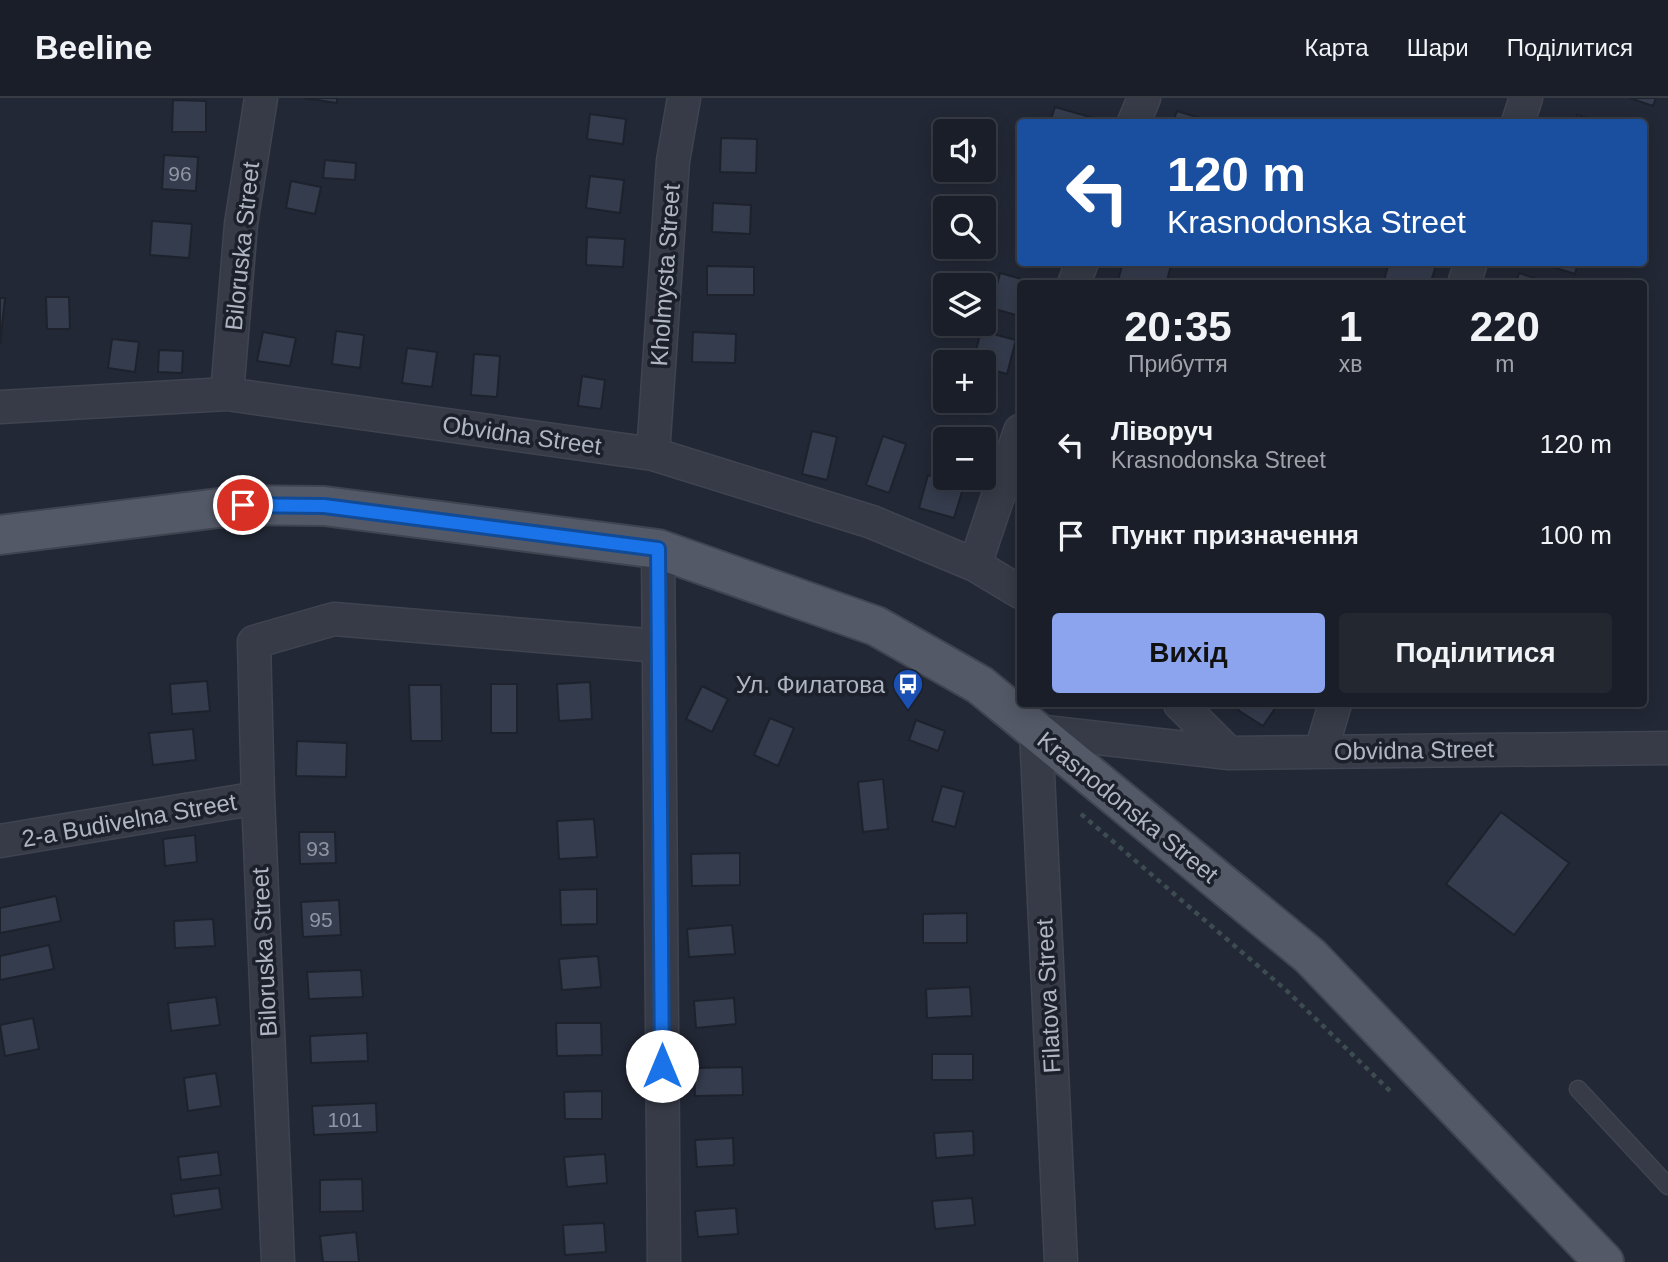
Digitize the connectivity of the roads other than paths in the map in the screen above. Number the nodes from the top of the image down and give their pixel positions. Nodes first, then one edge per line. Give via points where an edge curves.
1 (261, 98) edge
2 (684, 98) edge
3 (1144, 98) edge
4 (1526, 98) edge
5 (1136, 119) edge
6 (1519, 119) edge
7 (227, 394) junction
8 (0, 407) edge
9 (1017, 440) edge
10 (653, 454) junction
11 (0, 535) edge
12 (658, 549) junction
13 (975, 565) junction
14 (1017, 590) edge
15 (659, 646) junction
16 (1183, 707) edge
17 (1334, 707) edge
18 (1036, 731) junction
19 (1668, 748) edge
20 (1321, 751) junction
21 (1229, 752) junction
22 (258, 798) junction
23 (0, 841) edge
24 (1578, 1089) dead end
25 (1668, 1186) edge
26 (278, 1262) edge
27 (664, 1262) edge
28 (1061, 1262) edge
29 (1604, 1262) edge

1 - 7 street, Biloruska Street via 241,224
2 - 10 street, Kholmysta Street via 673,161
3 - 5 street
4 - 6 street
7 - 8 street, Obvidna Street
7 - 10 street, Obvidna Street
9 - 13 street
10 - 13 street, Obvidna Street via 872,522
11 - 12 main road, Krasnodonska Street via 243,505 324,506
12 - 15 street
12 - 18 main road, Krasnodonska Street via 876,626 980,685
13 - 14 street, Obvidna Street
15 - 22 street, Biloruska Street via 334,619 254,642
15 - 27 street
16 - 21 street
17 - 20 street
18 - 21 street, Obvidna Street
18 - 28 street, Filatova Street
18 - 29 main road, Krasnodonska Street via 1310,956
19 - 20 street, Obvidna Street
20 - 21 street, Obvidna Street
22 - 23 street, 2-a Budivelna Street
22 - 26 street, Biloruska Street
24 - 25 lane

